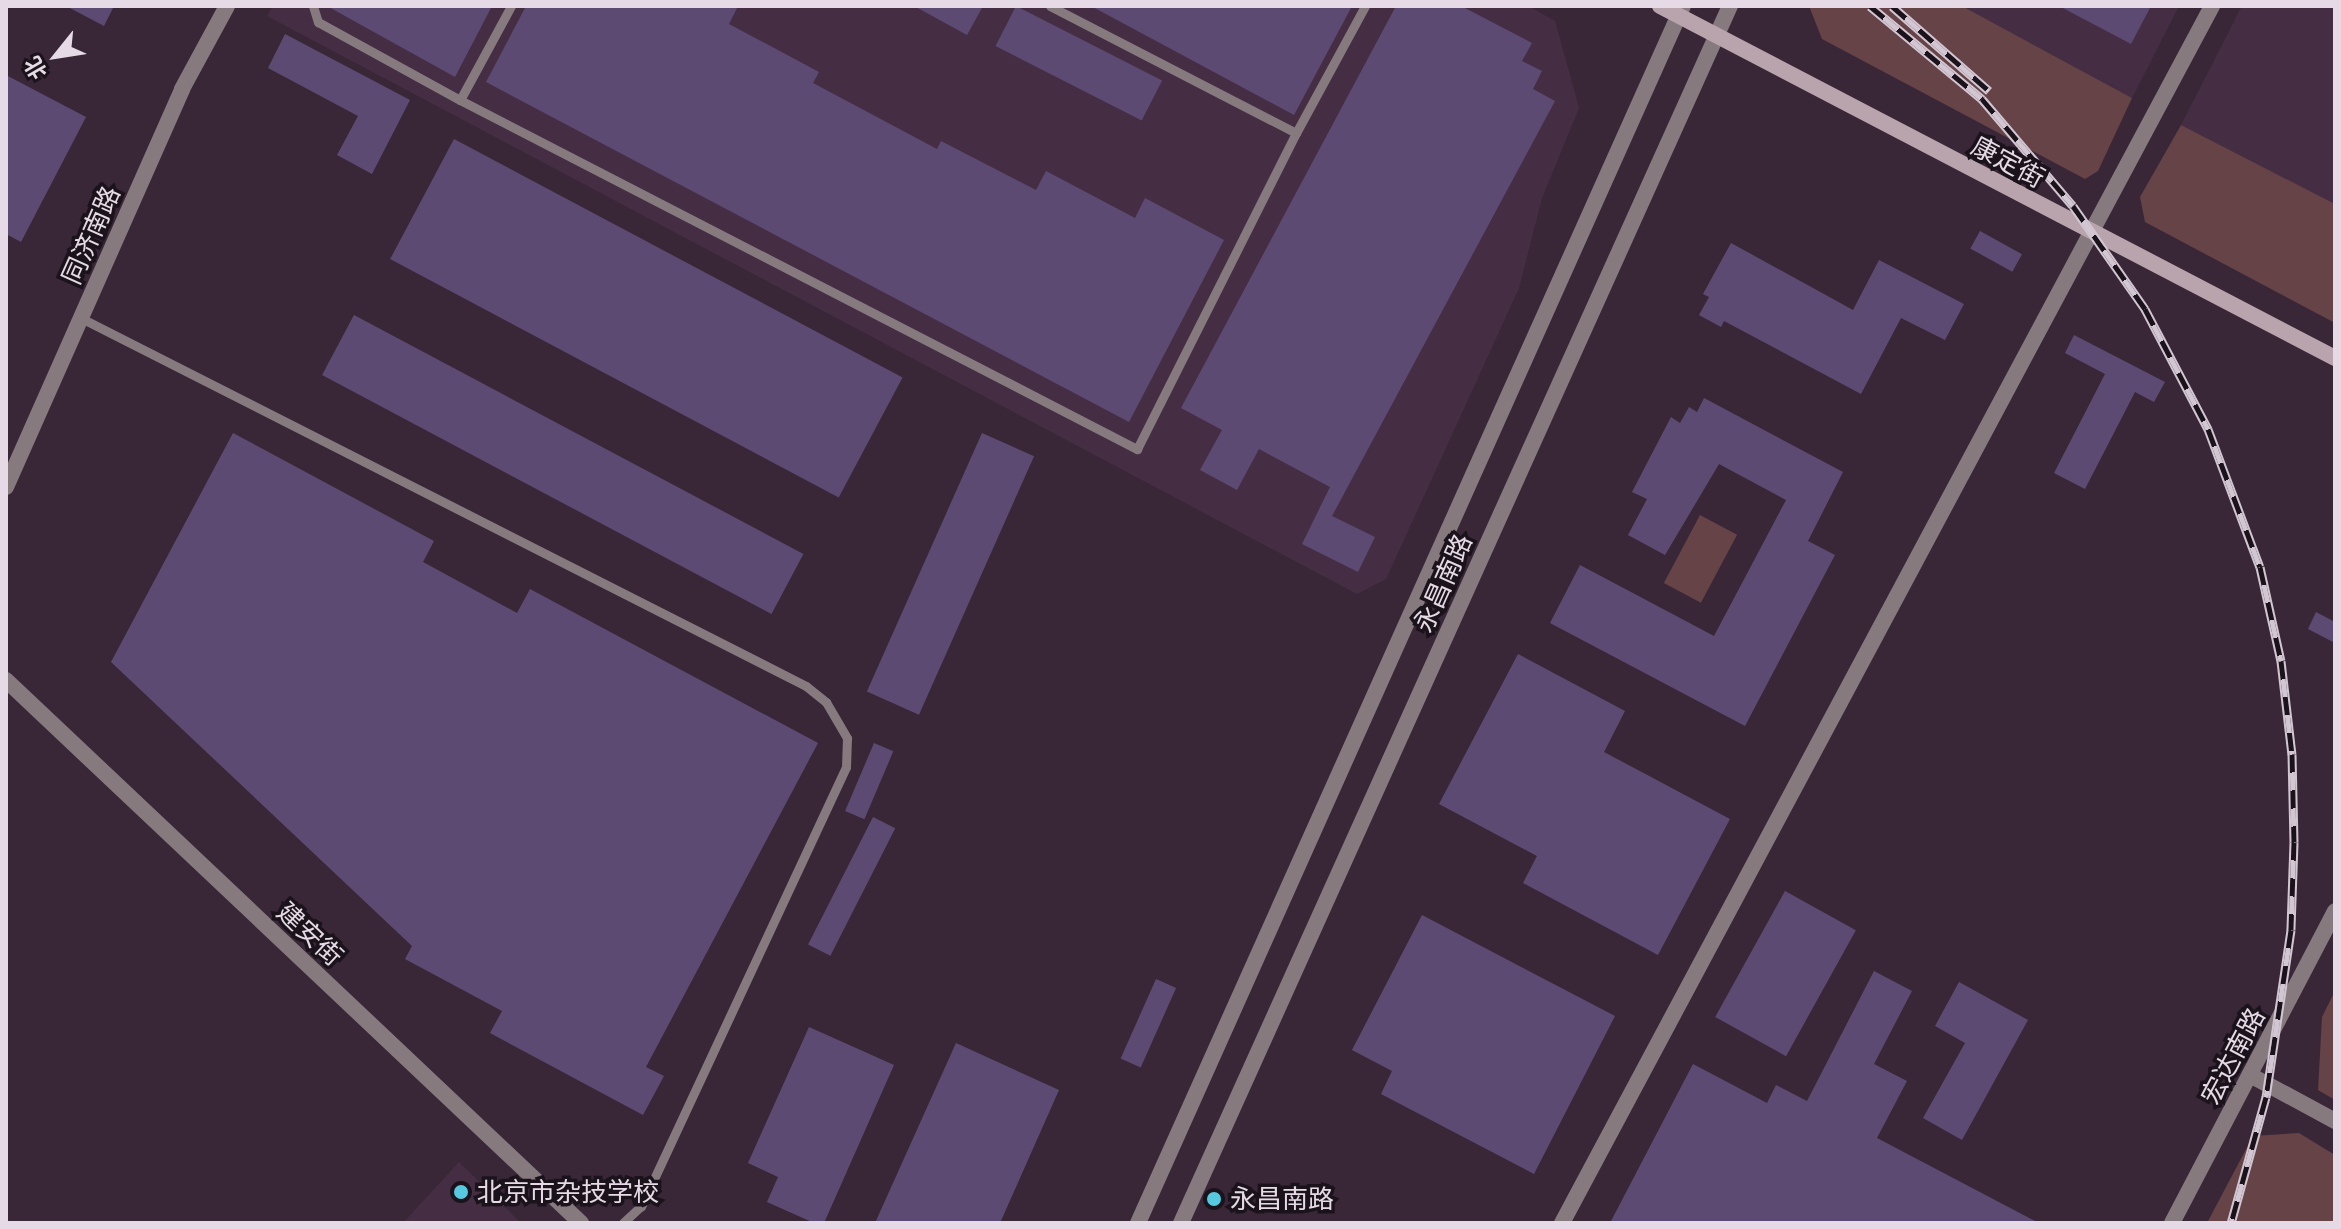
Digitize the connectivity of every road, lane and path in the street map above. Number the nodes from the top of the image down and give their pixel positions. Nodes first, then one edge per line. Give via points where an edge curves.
1 (227, 6) edge
2 (313, 6) edge
3 (511, 6) edge
4 (1050, 6) edge
5 (1365, 6) edge
6 (1660, 6) edge
7 (1730, 6) edge
8 (2212, 6) edge
9 (1680, 11) edge
10 (1717, 35) junction
11 (460, 100) junction
12 (1296, 133) junction
13 (2091, 233) junction
14 (81, 318) junction
15 (2335, 358) edge
16 (6, 487) edge
17 (6, 680) edge
18 (2335, 911) edge
19 (2250, 1075) junction
20 (2335, 1121) edge
21 (581, 1223) edge
22 (623, 1223) edge
23 (1138, 1223) edge
24 (1181, 1223) edge
25 (1562, 1223) edge
26 (2172, 1223) edge

1 - 14 street, 同济南路 via 182,89
2 - 11 lane via 318,22
3 - 11 lane
4 - 12 lane
5 - 12 lane
6 - 9 main road, 康定街
7 - 10 street, 永昌南路
8 - 13 street
9 - 10 main road, 康定街
9 - 23 street, 永昌南路
10 - 13 main road, 康定街
10 - 24 street, 永昌南路
11 - 12 lane via 1137,449
13 - 15 main road, 康定街
13 - 25 street
14 - 16 street, 同济南路
14 - 22 lane via 806,686 826,702 847,738 846,767 641,1206
17 - 21 street, 建安街
18 - 19 street, 宏达南路
19 - 20 street
19 - 26 street, 宏达南路

